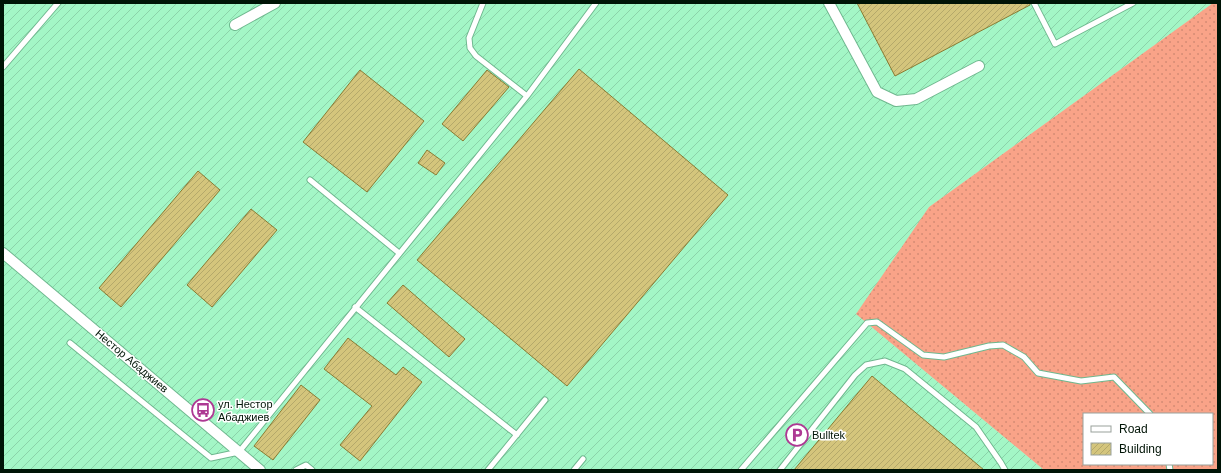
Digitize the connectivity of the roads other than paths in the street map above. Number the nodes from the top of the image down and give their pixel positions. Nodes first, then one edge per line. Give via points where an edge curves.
1 (58, 3) edge
2 (275, 3) edge
3 (483, 3) edge
4 (596, 3) edge
5 (829, 3) edge
6 (1034, 3) edge
7 (1133, 3) edge
8 (235, 25) dead end
9 (979, 66) dead end
10 (3, 67) edge
11 (527, 96) junction
12 (310, 180) dead end
13 (3, 253) edge
14 (399, 254) junction
15 (355, 307) junction
16 (70, 343) dead end
17 (545, 400) dead end
18 (1149, 413) edge
19 (517, 435) junction
20 (239, 452) junction
21 (583, 459) dead end
22 (260, 470) edge
23 (296, 470) edge
24 (312, 470) edge
25 (488, 470) edge
26 (574, 470) edge
27 (741, 470) edge
28 (780, 470) edge
29 (1005, 470) edge

1 - 10 lane
2 - 8 street
3 - 11 lane via 469,38 470,48 476,56
4 - 11 lane
5 - 9 street via 876,92 896,101 916,98
6 - 7 lane via 1055,44
11 - 14 lane
12 - 14 lane
13 - 20 street, Нестор Абаджиев
14 - 15 lane
15 - 19 lane
15 - 20 lane
16 - 20 lane via 210,458
17 - 19 lane
18 - 27 lane via 1114,377 1081,381 1038,373 1024,357 1003,345 944,357 923,355 876,322 867,323
19 - 25 lane
20 - 22 street, Нестор Абаджиев
21 - 26 lane
23 - 24 lane via 306,465
28 - 29 lane via 855,375 866,365 885,362 905,368 976,427

